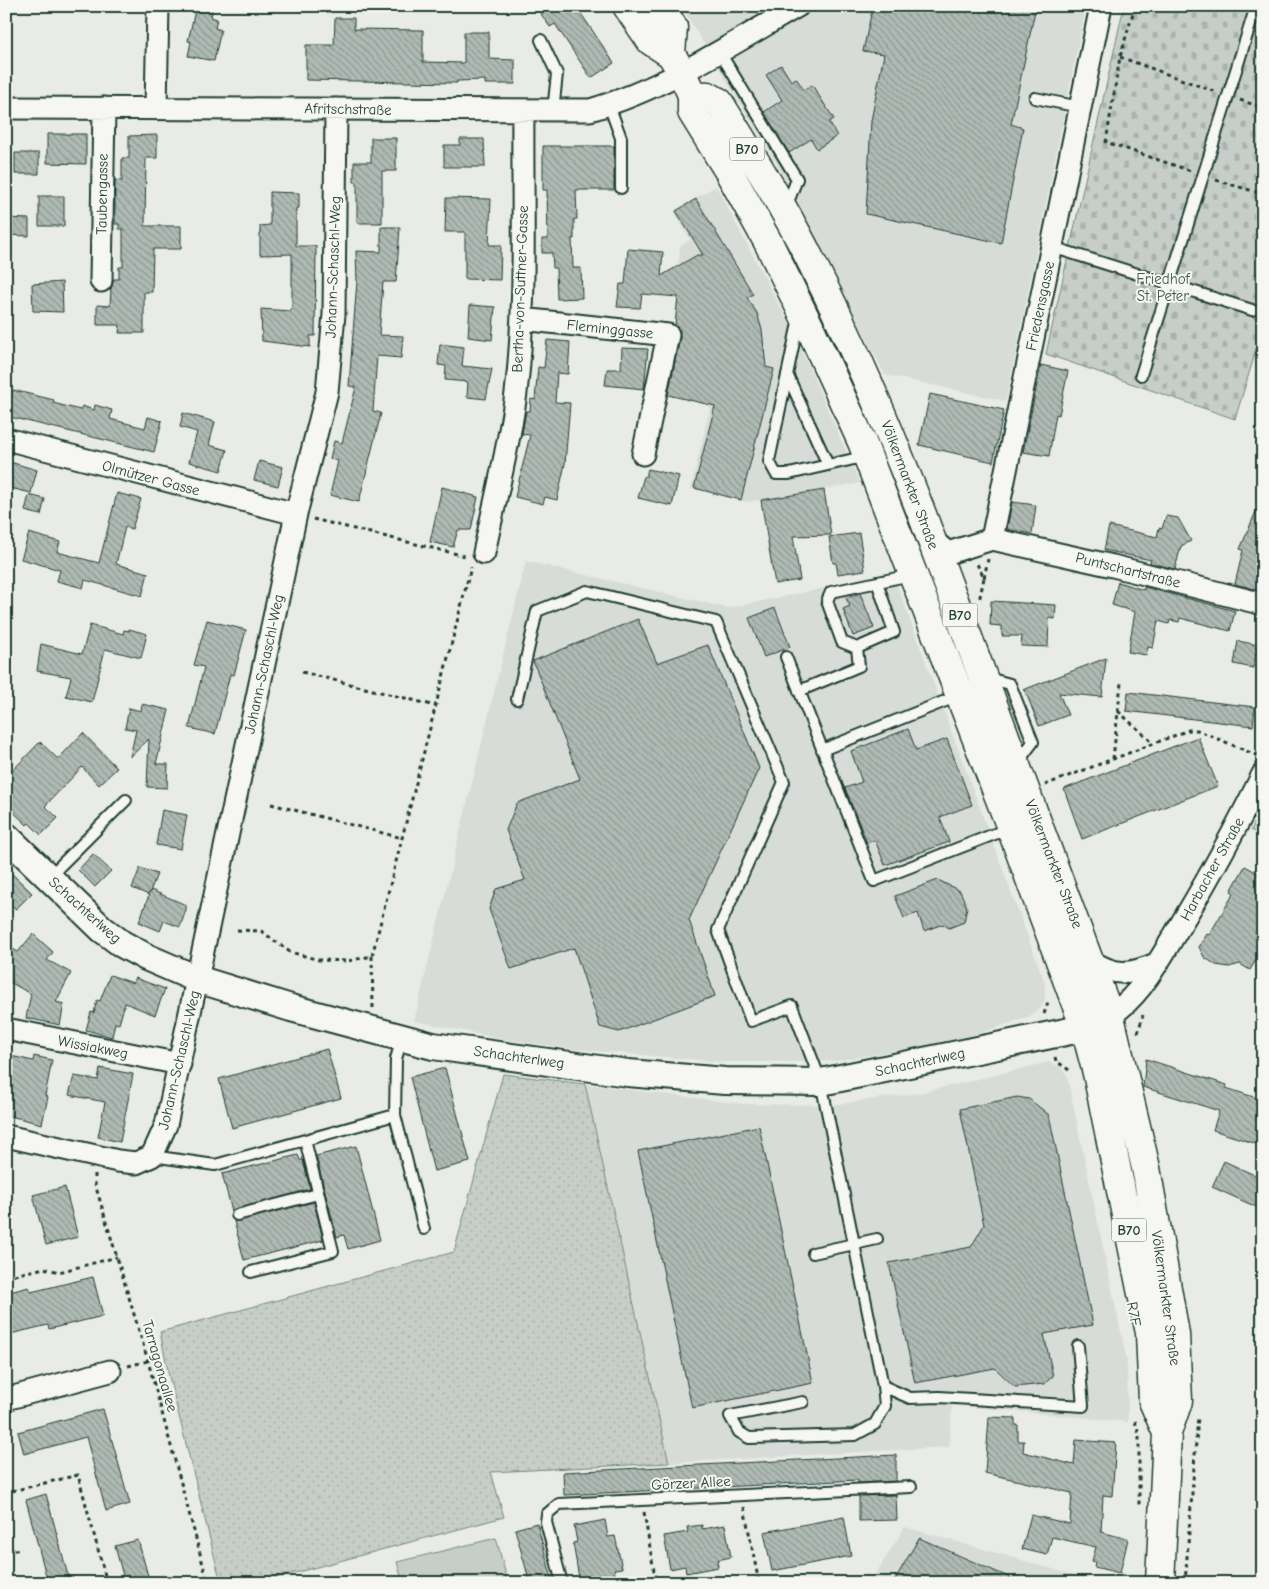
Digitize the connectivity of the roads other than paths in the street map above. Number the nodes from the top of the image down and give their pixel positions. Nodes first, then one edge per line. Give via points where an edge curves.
1 (158, 6) edge
2 (627, 6) edge
3 (660, 6) edge
4 (798, 6) edge
5 (1101, 6) edge
6 (1256, 6) edge
7 (542, 40) dead end
8 (719, 51) junction
9 (681, 73) junction
10 (1035, 98) dead end
11 (610, 105) junction
12 (1080, 107) junction
13 (6, 108) edge
14 (104, 108) junction
15 (156, 108) junction
16 (336, 108) junction
17 (553, 111) junction
18 (523, 112) junction
19 (621, 188) dead end
20 (784, 214) junction
21 (1052, 248) junction
22 (101, 281) dead end
23 (1170, 285) junction
24 (1252, 310) dead end
25 (838, 318) junction
26 (522, 319) junction
27 (806, 319) junction
28 (787, 374) junction
29 (1141, 375) dead end
30 (6, 439) edge
31 (644, 454) dead end
32 (868, 456) junction
33 (828, 465) junction
34 (296, 514) junction
35 (914, 525) junction
36 (992, 539) junction
37 (484, 553) dead end
38 (914, 574) junction
39 (877, 582) junction
40 (1263, 604) edge
41 (857, 648) junction
42 (786, 657) dead end
43 (799, 691) junction
44 (960, 695) junction
45 (517, 699) dead end
46 (822, 750) junction
47 (1263, 774) edge
48 (126, 800) dead end
49 (1011, 828) junction
50 (6, 836) edge
51 (49, 878) junction
52 (1090, 960) junction
53 (1158, 962) junction
54 (197, 979) junction
55 (1110, 1017) junction
56 (6, 1028) edge
57 (1085, 1028) junction
58 (402, 1038) junction
59 (180, 1064) junction
60 (821, 1082) junction
61 (395, 1115) junction
62 (6, 1136) edge
63 (305, 1140) junction
64 (152, 1156) junction
65 (318, 1194) junction
66 (237, 1215) dead end
67 (424, 1229) dead end
68 (877, 1239) dead end
69 (853, 1244) junction
70 (813, 1253) dead end
71 (251, 1272) dead end
72 (1078, 1346) dead end
73 (110, 1371) dead end
74 (882, 1386) junction
75 (6, 1399) edge
76 (803, 1402) dead end
77 (1167, 1433) junction
78 (911, 1487) dead end
79 (562, 1583) edge
80 (1160, 1583) edge

1 - 15 street
2 - 9 main road, Völkermarkter Straße / B70
3 - 9 main road, Völkermarkter Straße / B70 via 673,27
4 - 8 street, Afritschstraße
5 - 12 street, Friedensgasse
6 - 23 lane
7 - 17 lane via 557,74
8 - 9 street, Afritschstraße
8 - 20 lane via 797,179
9 - 11 street, Afritschstraße
9 - 20 main road, Völkermarkter Straße / B70 via 719,102
9 - 27 main road, Völkermarkter Straße / B70 via 692,112 755,219
10 - 12 lane
11 - 17 street, Afritschstraße via 590,110
11 - 19 lane via 621,138
12 - 21 street, Friedensgasse
13 - 14 street, Afritschstraße
14 - 15 street, Afritschstraße
14 - 22 street, Taubengasse
15 - 16 street, Afritschstraße
16 - 18 street, Afritschstraße
16 - 34 street, Johann-Schaschl-Weg via 334,314 328,382
17 - 18 street, Afritschstraße
18 - 26 street, Bertha-von-Suttner-Gasse
20 - 25 main road, Völkermarkter Straße / B70 via 812,262
21 - 23 lane
21 - 36 street, Friedensgasse
23 - 24 lane
23 - 29 lane
25 - 27 main road
25 - 35 main road, Völkermarkter Straße / B70 via 892,436
26 - 31 street, Fleminggasse via 668,336
26 - 37 street, Bertha-von-Suttner-Gasse via 509,436
27 - 28 lane
27 - 32 main road, Völkermarkter Straße / B70
28 - 33 lane
28 - 33 lane via 769,461 776,474
30 - 34 street, Olmützer Gasse
32 - 33 lane
32 - 35 main road, Völkermarkter Straße / B70
34 - 54 street, Johann-Schaschl-Weg
35 - 36 street via 948,553
35 - 38 main road, Völkermarkter Straße / B70
35 - 52 main road, Völkermarkter Straße / B70 via 983,677
36 - 40 street, Puntschartstraße
38 - 39 lane
38 - 44 main road, Völkermarkter Straße / B70
39 - 41 lane via 894,632
39 - 41 lane via 831,592 827,601 842,642
41 - 43 lane via 859,666
42 - 43 lane
43 - 46 lane
44 - 46 lane
44 - 49 main road, Völkermarkter Straße / B70
45 - 60 lane via 537,611 587,591 716,622 784,782 718,930 751,1021 792,1006
46 - 49 lane via 874,881
47 - 53 street, Harbacher Straße via 1225,850
48 - 51 lane
49 - 57 main road, Völkermarkter Straße / B70
50 - 51 street, Schachterlweg
51 - 54 street, Schachterlweg via 95,923 122,944
52 - 53 street via 1105,970 1129,973
52 - 55 main road, Völkermarkter Straße / B70
53 - 55 street, Harbacher Straße via 1142,985
54 - 58 street, Schachterlweg
54 - 59 street, Johann-Schaschl-Weg
55 - 57 street, Harbacher Straße
55 - 77 main road, Völkermarkter Straße / B70 via 1146,1168 1175,1334 1178,1401
56 - 59 street, Wissiakweg
57 - 60 street, Schachterlweg
57 - 77 main road, Völkermarkter Straße / B70 via 1150,1333 1153,1401
58 - 60 street, Schachterlweg via 433,1046 628,1073 725,1081
58 - 61 lane via 396,1059
59 - 64 street, Johann-Schaschl-Weg via 166,1125
60 - 69 lane
61 - 63 lane
61 - 67 lane
62 - 64 street via 136,1163
63 - 64 lane via 215,1165
63 - 65 lane
65 - 66 lane
65 - 71 lane via 334,1251
68 - 69 lane
69 - 70 lane
69 - 74 lane
72 - 74 lane via 1083,1406 910,1398
73 - 75 street
74 - 76 lane via 884,1406 875,1424 855,1435 749,1438 739,1432 730,1416
77 - 80 main road, Völkermarkter Straße / B70
78 - 79 lane, Görzer Allee via 559,1504 547,1514 546,1522

